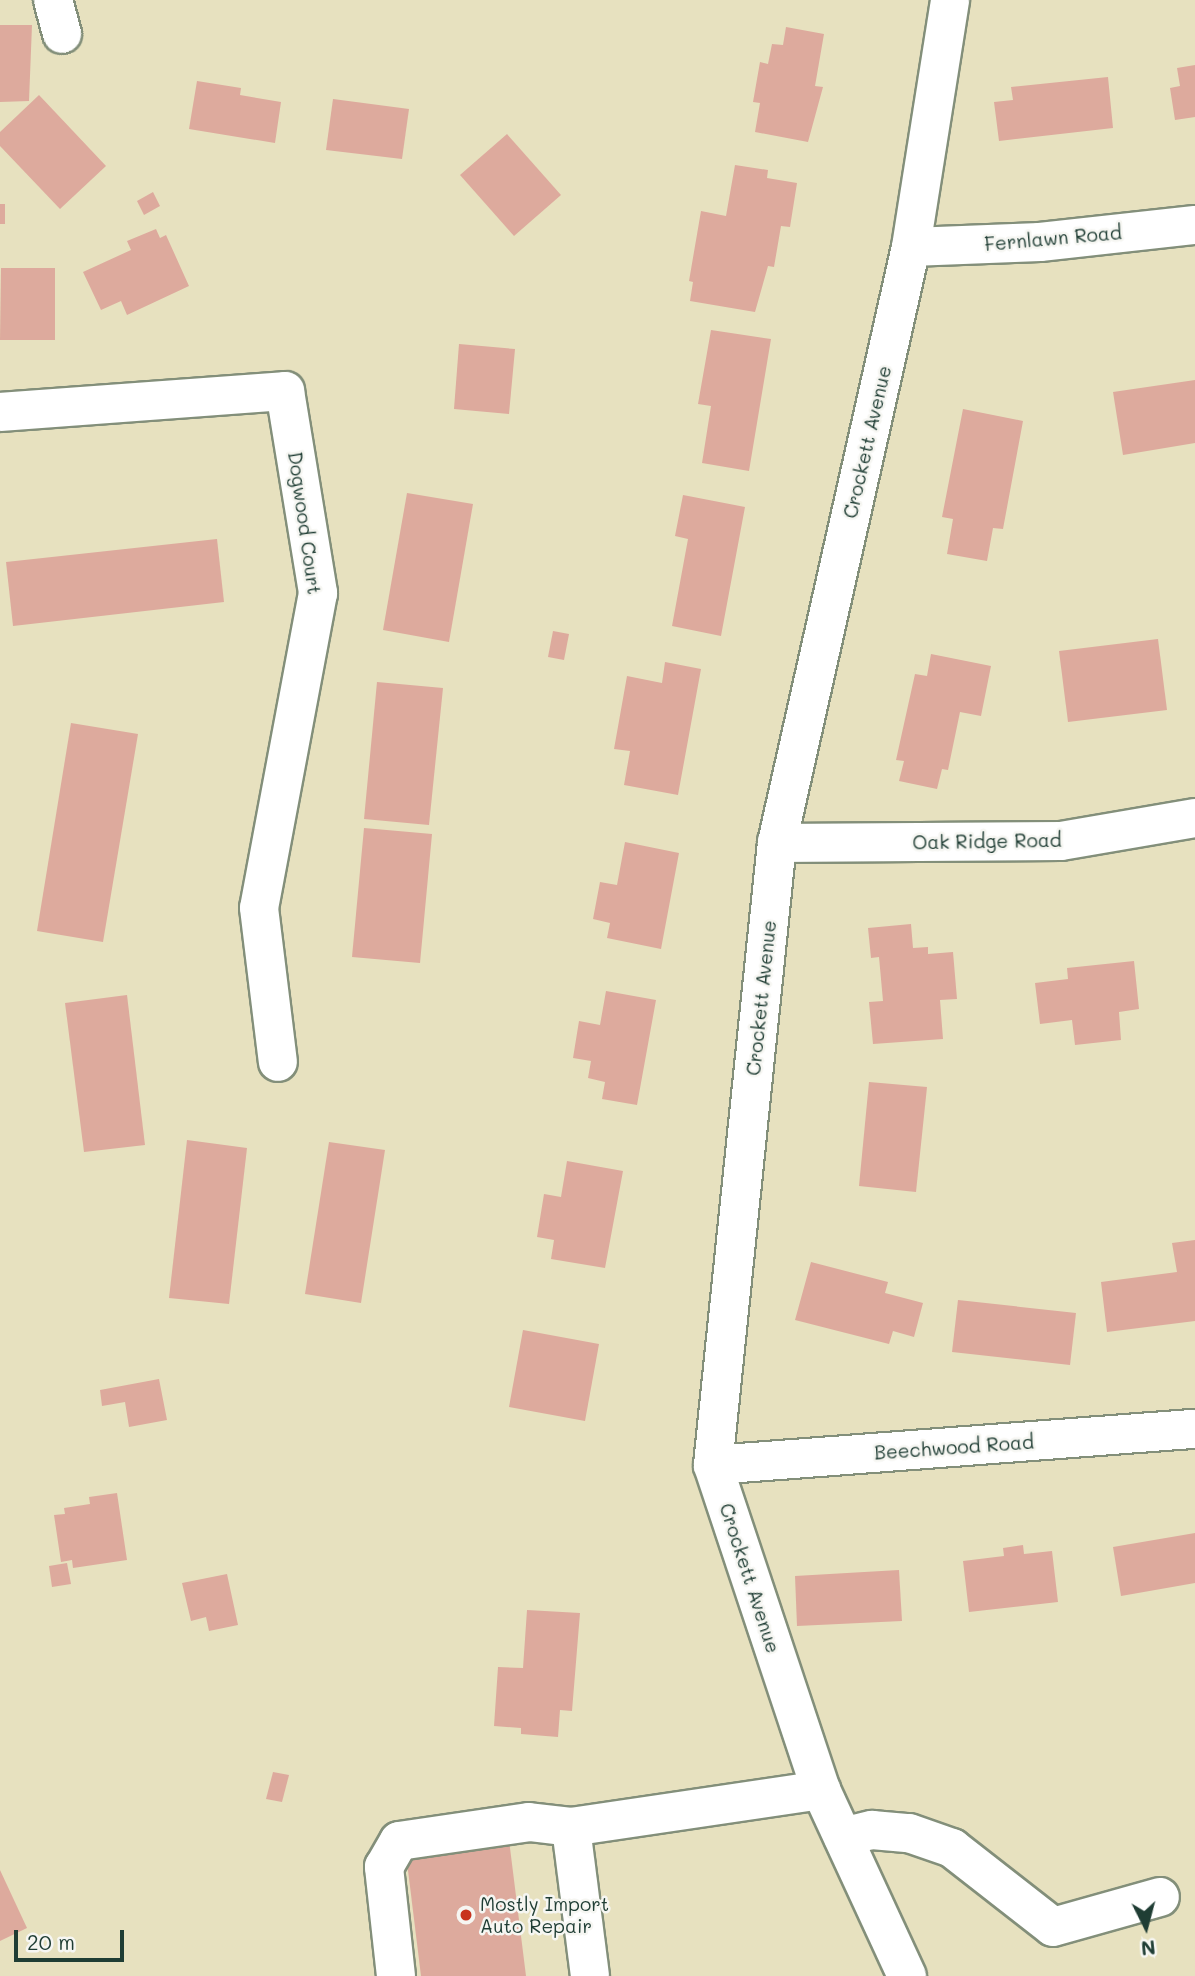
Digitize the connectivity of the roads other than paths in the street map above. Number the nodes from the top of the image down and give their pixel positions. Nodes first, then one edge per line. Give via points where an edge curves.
1 (950, 0) edge
2 (1195, 225) edge
3 (911, 247) junction
4 (0, 412) edge
5 (1195, 818) edge
6 (777, 843) junction
7 (278, 1062) dead end
8 (1195, 1429) edge
9 (713, 1465) junction
10 (821, 1790) junction
11 (571, 1826) junction
12 (843, 1837) junction
13 (1160, 1896) dead end
14 (396, 1976) edge
15 (590, 1976) edge
16 (907, 1976) edge

1 - 3 street, Crockett Avenue
2 - 3 street, Fernlawn Road via 1040,242
3 - 6 street, Crockett Avenue
4 - 7 street, Dogwood Court via 285,391 318,593 259,908
5 - 6 street, Oak Ridge Road via 1061,841
6 - 9 street, Crockett Avenue
8 - 9 street, Beechwood Road
9 - 10 street, Crockett Avenue
10 - 11 street
10 - 12 street, Crockett Avenue
11 - 14 street via 528,1822 399,1841 384,1867
11 - 15 street
12 - 13 street via 872,1830 909,1833 952,1848 1053,1927
12 - 16 street, Crockett Avenue

